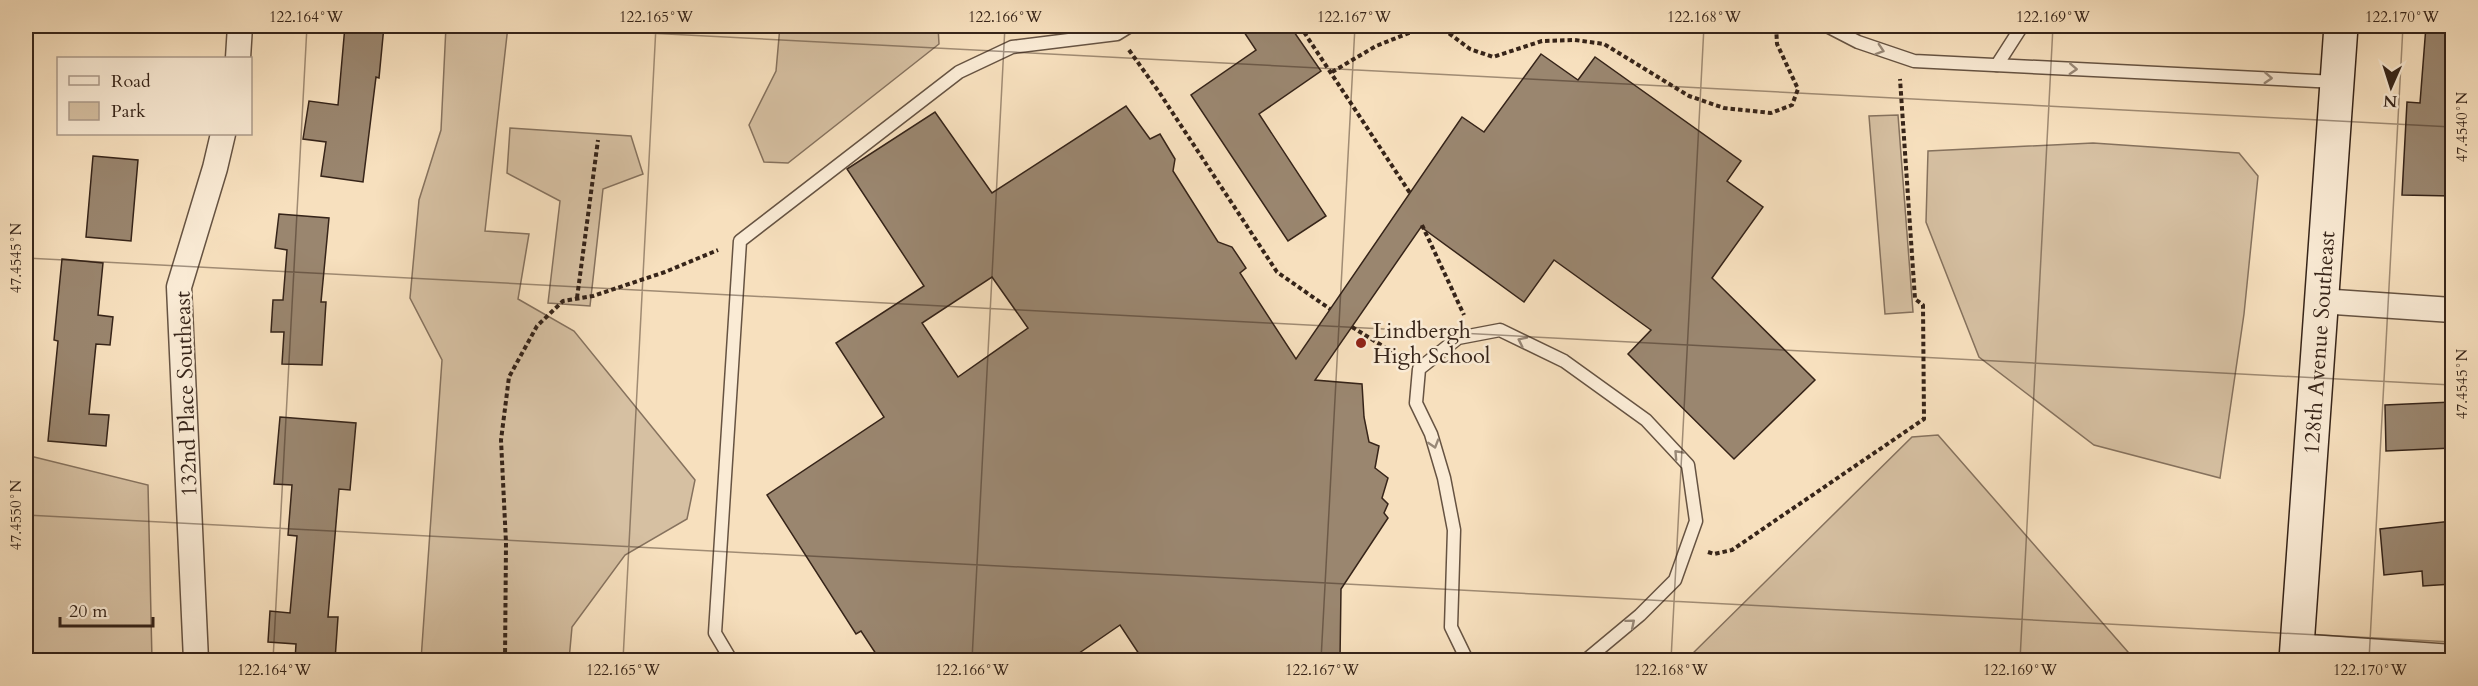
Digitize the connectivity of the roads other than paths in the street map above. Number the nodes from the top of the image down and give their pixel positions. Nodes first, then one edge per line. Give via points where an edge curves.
1 (240, 26) edge
2 (1130, 26) edge
3 (1827, 26) edge
4 (2022, 26) edge
5 (2341, 26) edge
6 (238, 57) edge
7 (1997, 65) junction
8 (2337, 82) junction
9 (223, 135) edge
10 (2320, 301) junction
11 (2452, 310) edge
12 (2296, 653) edge
13 (2452, 657) edge
14 (196, 660) edge
15 (731, 660) edge
16 (1467, 660) edge
17 (1586, 660) edge

1 - 6 street
2 - 15 lane via 1117,34 1012,47 959,72 740,241 715,633
3 -> 7 lane via 1858,42 1914,61
4 - 7 lane
5 - 8 street, 128th Avenue Southeast
7 -> 8 lane
8 - 10 street, 128th Avenue Southeast
9 - 14 street, 132nd Place Southeast via 179,287
10 - 11 street
10 - 12 street, 128th Avenue Southeast
12 - 13 street
17 -> 16 lane via 1675,580 1696,521 1688,465 1646,420 1564,361 1500,330 1458,338 1419,369 1416,403 1431,434 1454,530 1451,627

